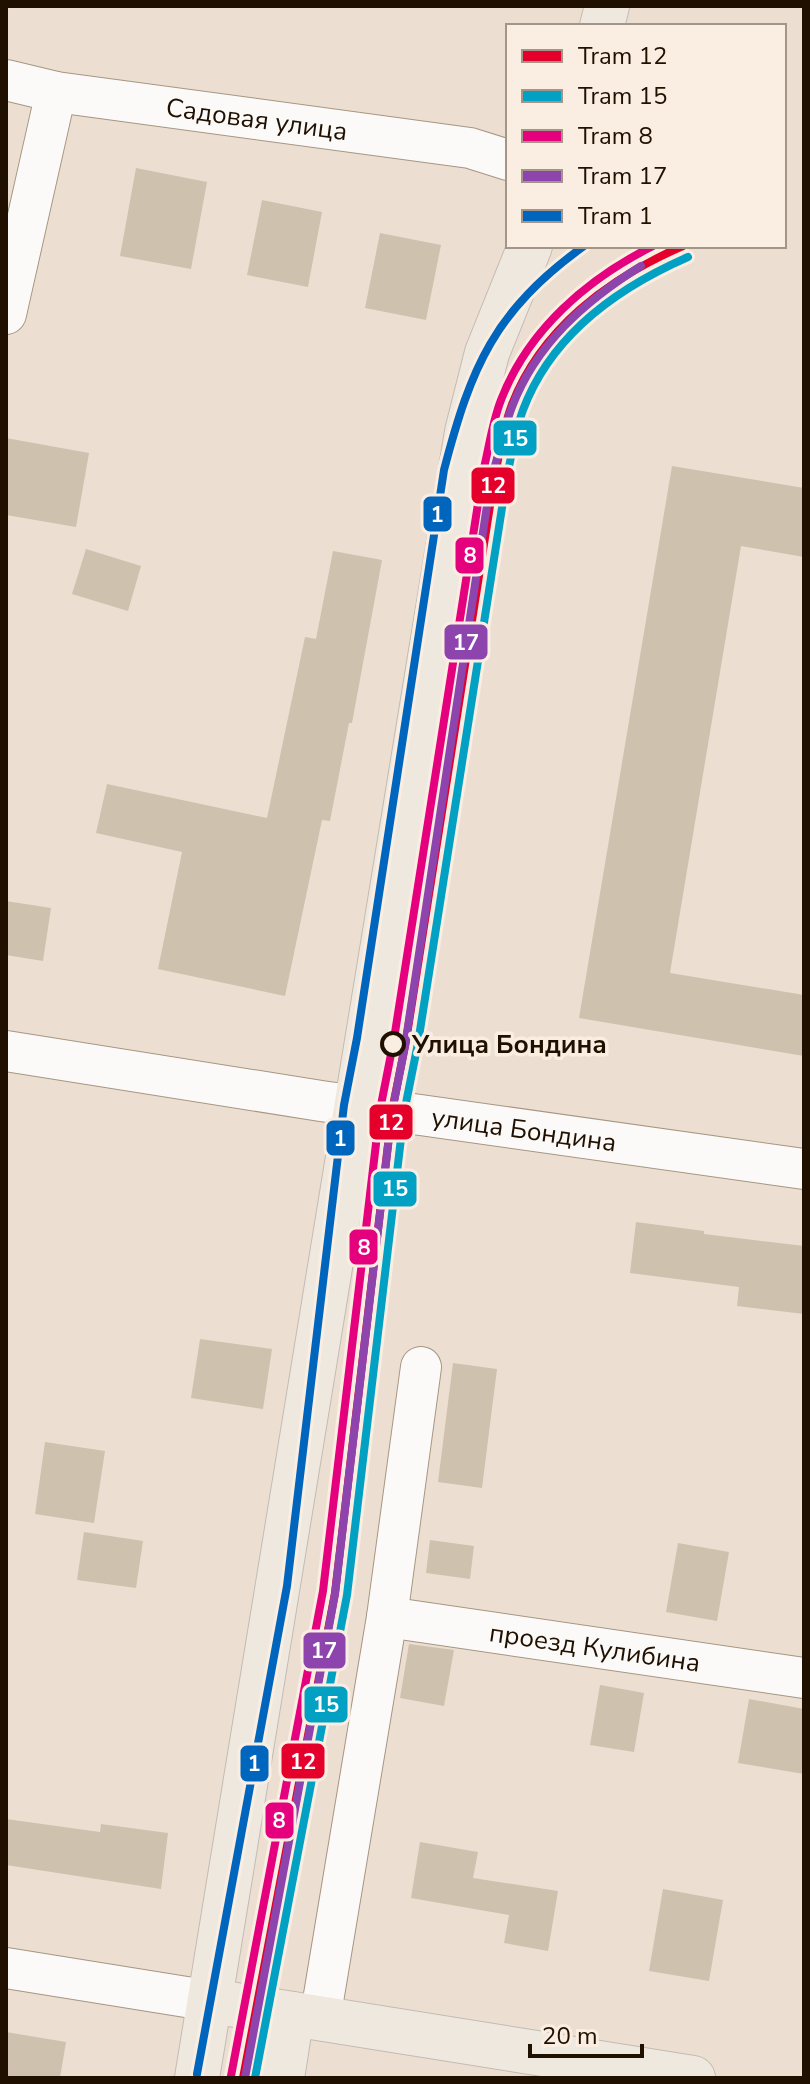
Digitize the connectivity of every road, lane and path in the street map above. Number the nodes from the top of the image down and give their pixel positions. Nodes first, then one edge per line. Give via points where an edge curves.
1 (6, 80) edge
2 (56, 92) junction
3 (506, 159) edge
4 (529, 248) edge
5 (6, 314) edge
6 (6, 1051) edge
7 (358, 1107) junction
8 (804, 1169) edge
9 (421, 1367) dead end
10 (387, 1617) junction
11 (804, 1678) edge
12 (6, 1968) edge
13 (211, 2001) junction
14 (306, 2017) junction
15 (197, 2078) edge
16 (282, 2078) edge
17 (693, 2078) edge

1 - 2 street, Садовая улица
2 - 3 street, Садовая улица via 470,148
2 - 5 street
4 - 7 main road via 487,353 467,432
6 - 7 street, улица Бондина
7 - 8 street, улица Бондина
7 - 13 main road
9 - 10 street
10 - 11 street, проезд Кулибина
10 - 14 street
12 - 13 street
13 - 14 main road
13 - 15 main road
14 - 16 main road
14 - 17 main road

